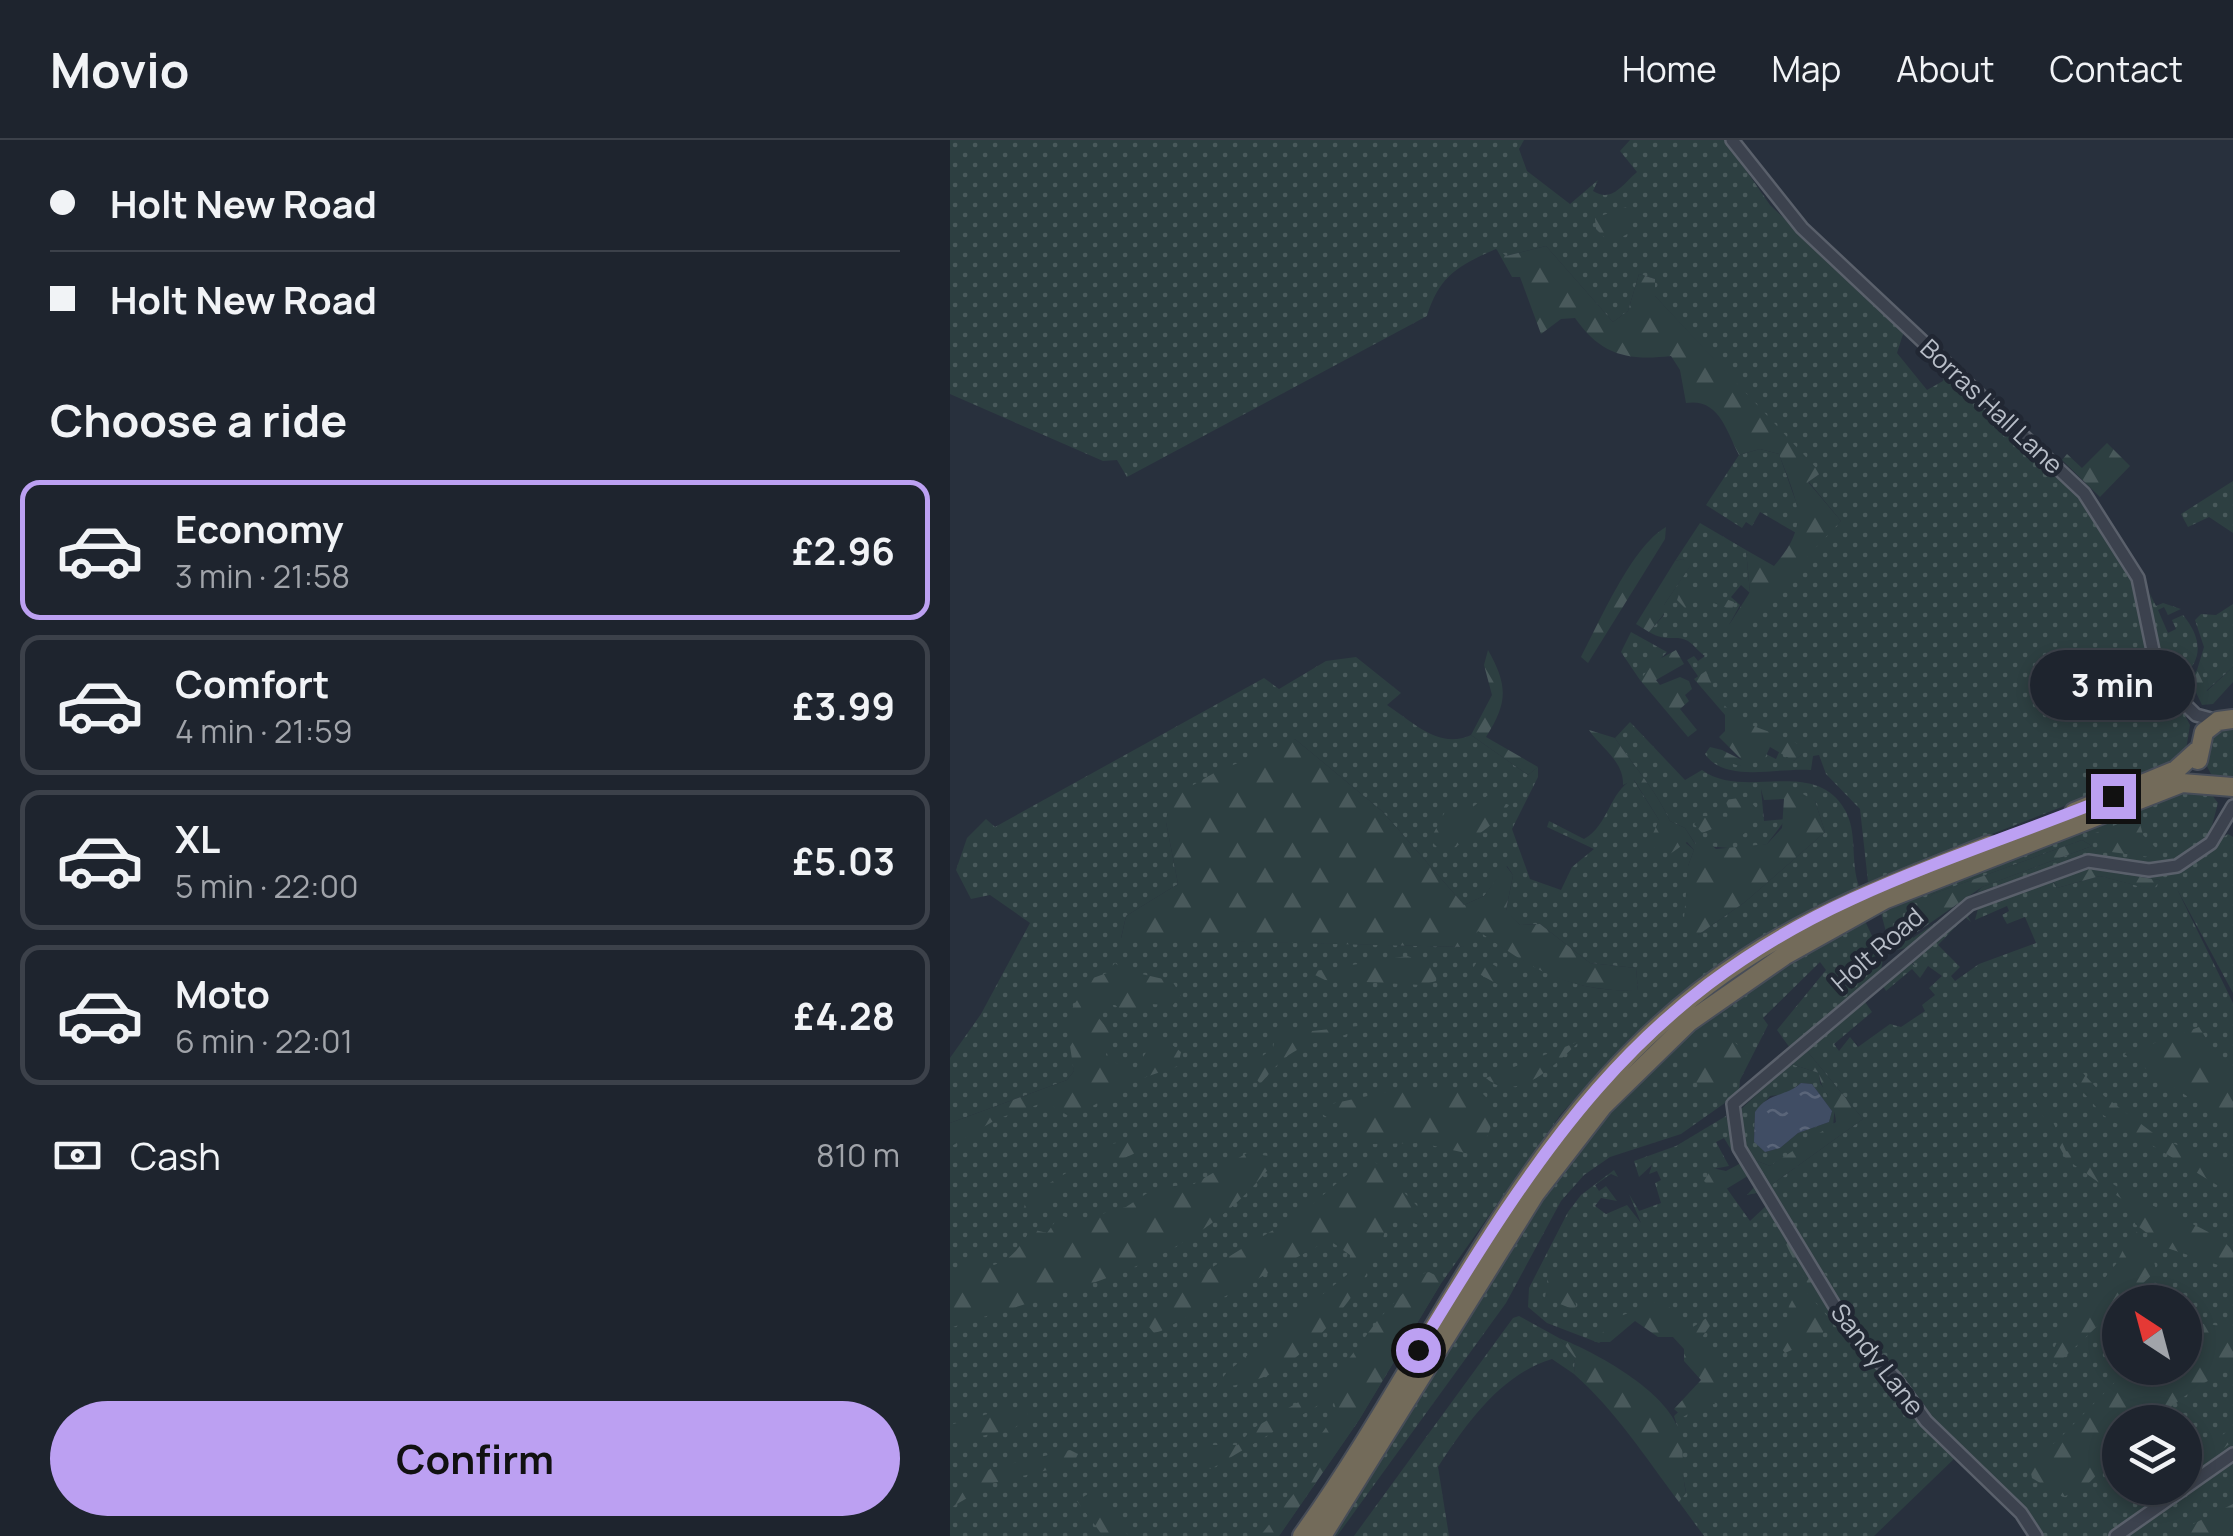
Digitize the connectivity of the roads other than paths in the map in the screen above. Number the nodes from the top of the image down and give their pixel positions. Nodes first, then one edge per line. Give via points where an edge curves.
1 (1732, 140) edge
2 (2189, 710) junction
3 (2226, 718) edge
4 (2198, 746) junction
5 (2222, 785) edge
6 (2230, 810) edge
7 (1733, 1104) joint
8 (2233, 1454) edge
9 (1302, 1536) edge
10 (1322, 1536) edge
11 (2036, 1536) edge
12 (2116, 1536) edge

1 - 2 street, Borras Hall Lane via 1802,228 2084,492 2138,578 2160,674
2 - 3 street
2 - 4 street, Borras Hall Lane
3 - 4 highway
4 - 5 highway via 2202,770
4 - 9 highway via 2176,770 1851,900 1741,961 1655,1028 1576,1110 1518,1188
5 - 6 street, Holt Road
5 - 10 highway via 2165,788 1886,899 1784,956 1689,1022 1603,1106 1535,1194
6 - 7 street, Holt Road via 2211,843 2177,866 2148,870 2088,861 1970,904
7 - 11 street, Sandy Lane via 1739,1148 1851,1332
8 - 12 street

